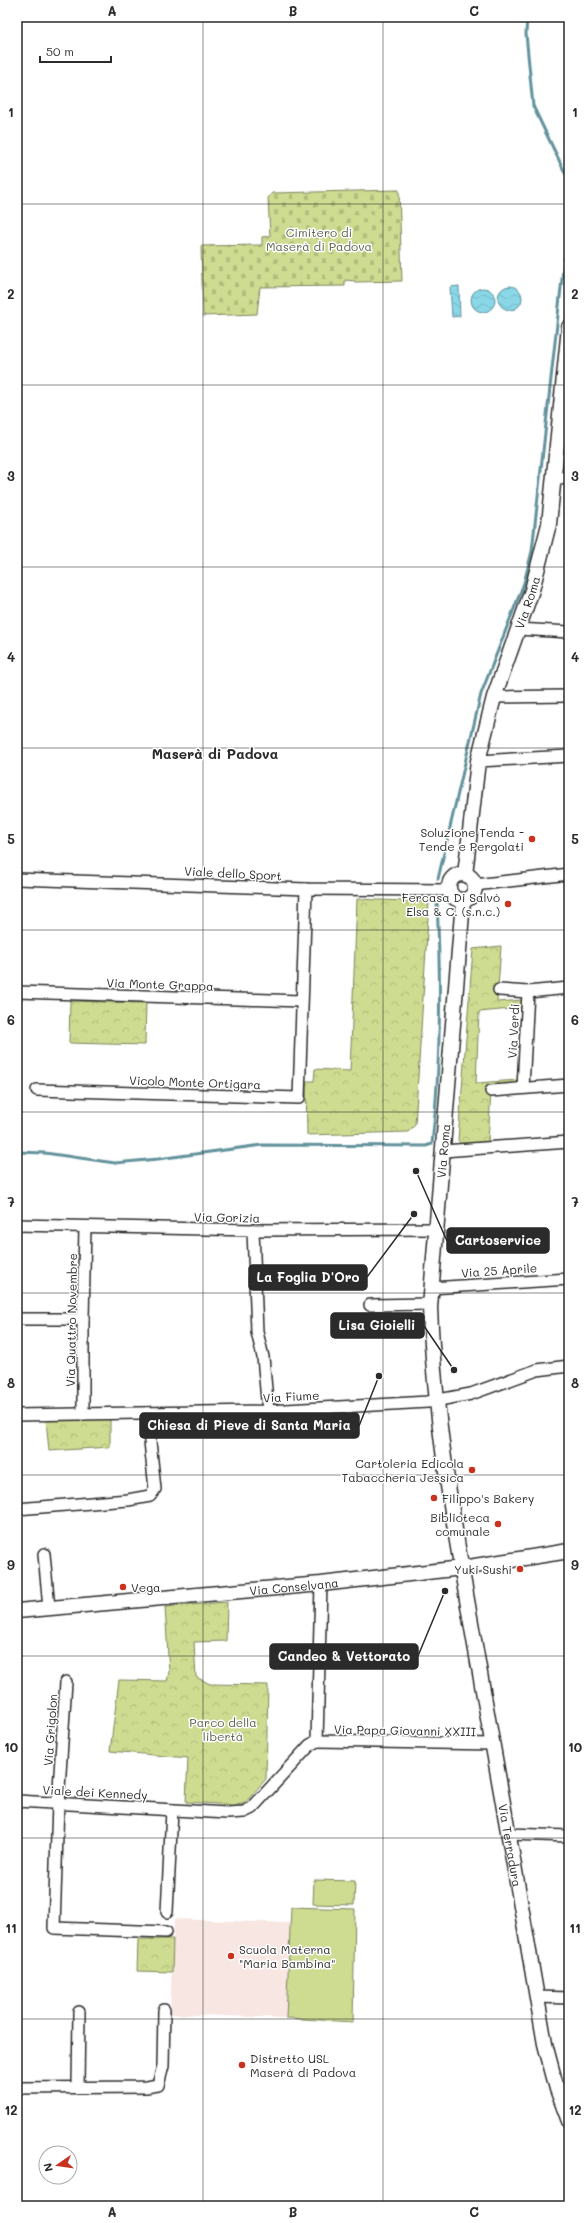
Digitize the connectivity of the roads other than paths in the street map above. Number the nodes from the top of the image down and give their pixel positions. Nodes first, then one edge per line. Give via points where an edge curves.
1 (569, 327) edge
2 (555, 476) junction
3 (569, 480) edge
4 (518, 629) junction
5 (569, 632) edge
6 (566, 696) dead end
7 (494, 697) junction
8 (569, 756) edge
9 (478, 761) junction
10 (465, 874) junction
11 (569, 874) edge
12 (17, 879) edge
13 (475, 885) junction
14 (306, 889) junction
15 (449, 890) junction
16 (463, 901) junction
17 (569, 988) edge
18 (499, 990) dead end
19 (17, 992) edge
20 (528, 992) junction
21 (301, 1001) junction
22 (569, 1085) edge
23 (523, 1088) junction
24 (37, 1090) dead end
25 (491, 1091) dead end
26 (569, 1142) edge
27 (443, 1151) junction
28 (17, 1225) edge
29 (85, 1227) junction
30 (436, 1229) junction
31 (253, 1230) junction
32 (569, 1278) edge
33 (431, 1288) junction
34 (430, 1304) junction
35 (370, 1305) dead end
36 (17, 1319) edge
37 (82, 1319) junction
38 (569, 1366) edge
39 (437, 1401) junction
40 (268, 1411) junction
41 (147, 1413) junction
42 (83, 1414) junction
43 (17, 1415) edge
44 (17, 1509) edge
45 (569, 1551) edge
46 (44, 1554) dead end
47 (462, 1568) junction
48 (321, 1584) junction
49 (49, 1608) junction
50 (17, 1611) edge
51 (66, 1682) dead end
52 (317, 1741) junction
53 (493, 1744) junction
54 (17, 1801) edge
55 (58, 1803) junction
56 (172, 1810) junction
57 (509, 1834) junction
58 (569, 1836) edge
59 (167, 1912) dead end
60 (166, 1932) dead end
61 (537, 1997) junction
62 (569, 1998) edge
63 (164, 2010) dead end
64 (79, 2012) dead end
65 (78, 2087) junction
66 (17, 2088) edge
67 (569, 2121) edge

1 - 2 main road, Via Roma
2 - 3 street
2 - 4 main road, Via Roma via 549,524 532,590
4 - 5 street
4 - 7 main road, Via Roma
6 - 7 street
7 - 9 main road, Via Roma
8 - 9 street
9 - 10 main road, Via Roma
10 - 13 main road via 472,878
10 - 15 main road via 453,878
11 - 13 street
12 - 14 street, Viale dello Sport
13 - 16 main road via 471,897
14 - 15 street, Viale dello Sport
14 - 21 street
15 - 16 main road via 455,899
16 - 27 main road, Via Roma
17 - 20 street, Via Verdi
18 - 20 street
19 - 21 street, Via Monte Grappa
20 - 23 street, Via Verdi
21 - 24 street, Vicolo Monte Ortigara via 299,1098
22 - 23 street
23 - 25 street
26 - 27 street
27 - 30 main road, Via Roma
28 - 29 street, Via Gorizia
29 - 31 street, Via Gorizia
29 - 37 street, Via Quattro Novembre
30 - 31 street, Via Gorizia
30 - 33 main road, Via Roma
31 - 40 street via 257,1332 263,1357
32 - 33 street, Via 25 Aprile
33 - 34 main road, Via Roma
34 - 35 street
34 - 39 main road, Via Roma
36 - 37 street
37 - 42 street, Via Quattro Novembre
38 - 39 street, Via Fiume via 538,1370 482,1390
39 - 40 street, Via Fiume
39 - 47 main road, Via Roma
40 - 41 street, Via Fiume
41 - 42 street, Via Fiume
41 - 44 street via 155,1489 150,1496
42 - 43 street, Via Fiume
45 - 47 main road, Via Conselvana
46 - 49 street
47 - 48 main road, Via Conselvana
47 - 53 main road, Via Terradura
48 - 49 main road, Via Conselvana
48 - 52 street
49 - 50 main road, Via Conselvana
51 - 55 street, Via Grigolon
52 - 53 street, Via Papa Giovanni XXIII
52 - 56 street, Viale dei Kennedy via 310,1745 252,1808 244,1812
53 - 57 main road, Via Terradura
54 - 55 street, Viale dei Kennedy
55 - 56 street, Viale dei Kennedy
55 - 60 street, Via Grigolon via 54,1928
56 - 59 street
57 - 58 street
57 - 61 main road, Via Terradura
61 - 62 street
61 - 67 main road, Via Terradura via 551,2070
63 - 65 street via 163,2066 158,2085
64 - 65 street
65 - 66 street

